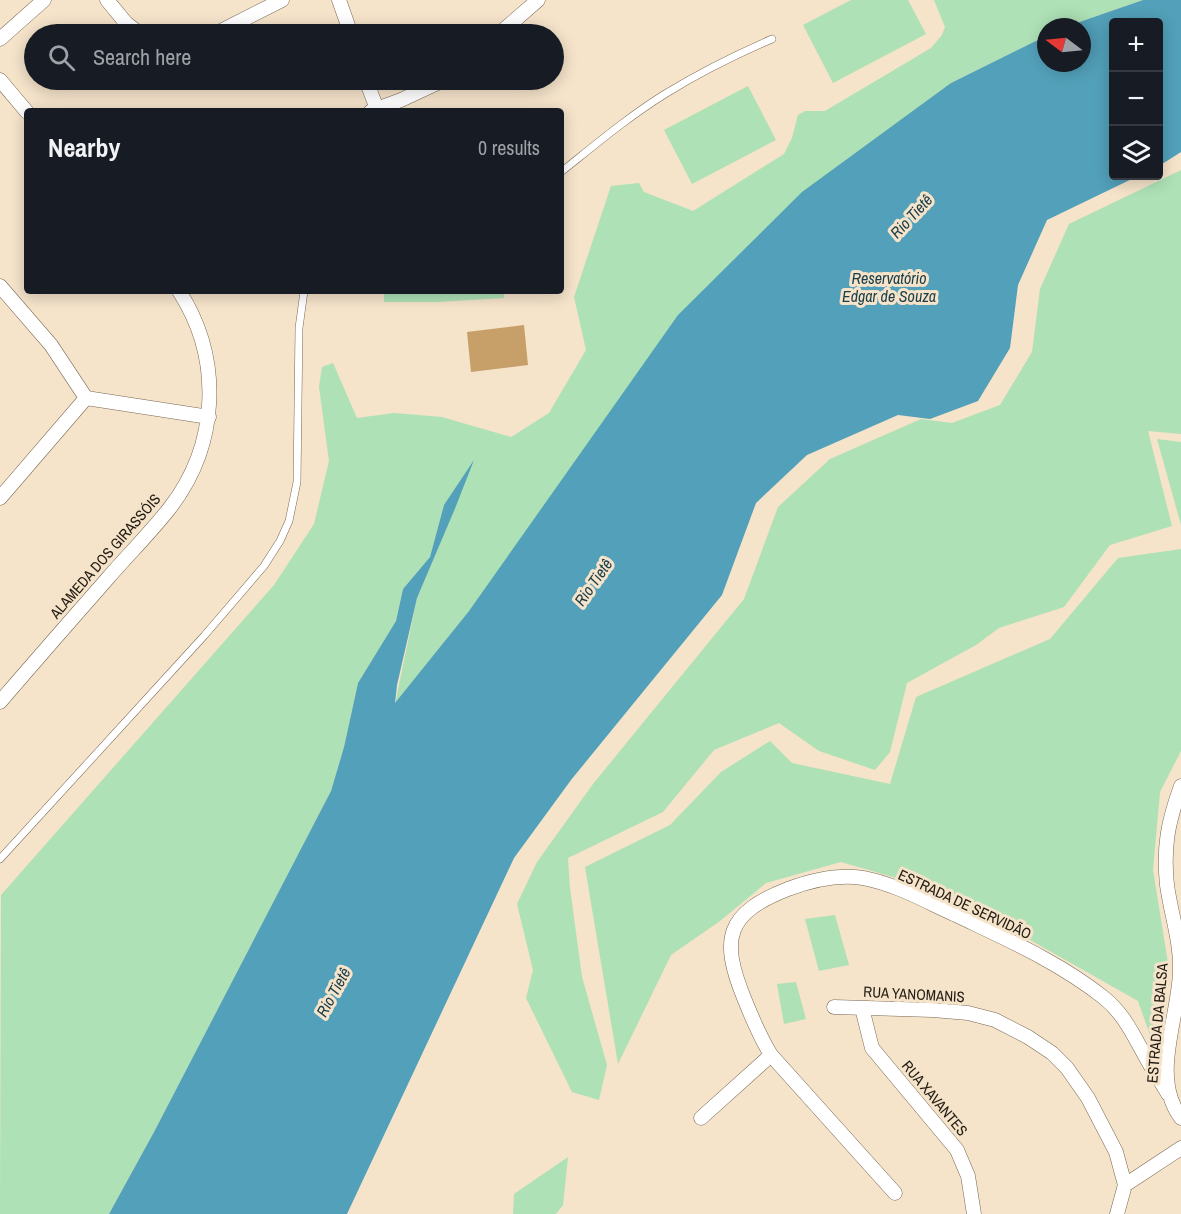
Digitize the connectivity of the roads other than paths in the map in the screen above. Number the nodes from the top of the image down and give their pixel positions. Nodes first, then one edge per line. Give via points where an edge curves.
1 (44, 0) edge
2 (107, 0) edge
3 (282, 0) edge
4 (339, 0) edge
5 (538, 0) edge
6 (127, 24) edge
7 (235, 24) edge
8 (347, 24) edge
9 (510, 24) edge
10 (0, 39) edge
11 (772, 39) dead end
12 (0, 80) edge
13 (369, 90) edge
14 (423, 90) edge
15 (24, 108) edge
16 (373, 108) edge
17 (379, 108) edge
18 (564, 170) edge
19 (2, 291) edge
20 (181, 294) edge
21 (304, 294) edge
22 (86, 398) junction
23 (209, 417) junction
24 (0, 498) edge
25 (0, 702) edge
26 (1181, 786) edge
27 (0, 859) edge
28 (834, 1007) dead end
29 (862, 1008) junction
30 (771, 1055) junction
31 (1168, 1094) junction
32 (701, 1118) dead end
33 (1181, 1118) edge
34 (1181, 1148) edge
35 (1125, 1185) junction
36 (896, 1193) dead end
37 (974, 1214) edge
38 (1117, 1214) edge

1 - 10 street
2 - 6 street
3 - 7 street
4 - 8 street
5 - 9 street
11 - 18 lane via 664,95
12 - 15 street
13 - 16 street
14 - 17 street
19 - 22 street via 51,345
20 - 23 street, ALAMEDA DOS GIRASSÓIS via 204,347
21 - 27 lane via 299,328 297,483 289,521 280,541 264,566 204,636
22 - 23 street
22 - 24 street
23 - 25 street, ALAMEDA DOS GIRASSÓIS via 197,460 170,508
26 - 31 street, ESTRADA DA BALSA via 1166,839 1180,971 1168,1053
28 - 29 street, RUA YANOMANIS
29 - 35 street, RUA YANOMANIS via 968,1013 995,1020 1052,1053 1068,1068 1088,1098 1113,1144
29 - 37 street, RUA XAVANTES via 872,1048 961,1157
30 - 31 street, ESTRADA DE SERVIDÃO via 736,979 730,956 731,934 757,904 803,884 846,876 879,882 919,898 1080,981 1105,998 1126,1020
30 - 32 street
30 - 36 street, ESTRADA DE SERVIDÃO
31 - 33 street, ESTRADA DA BALSA
34 - 35 street
35 - 38 street

